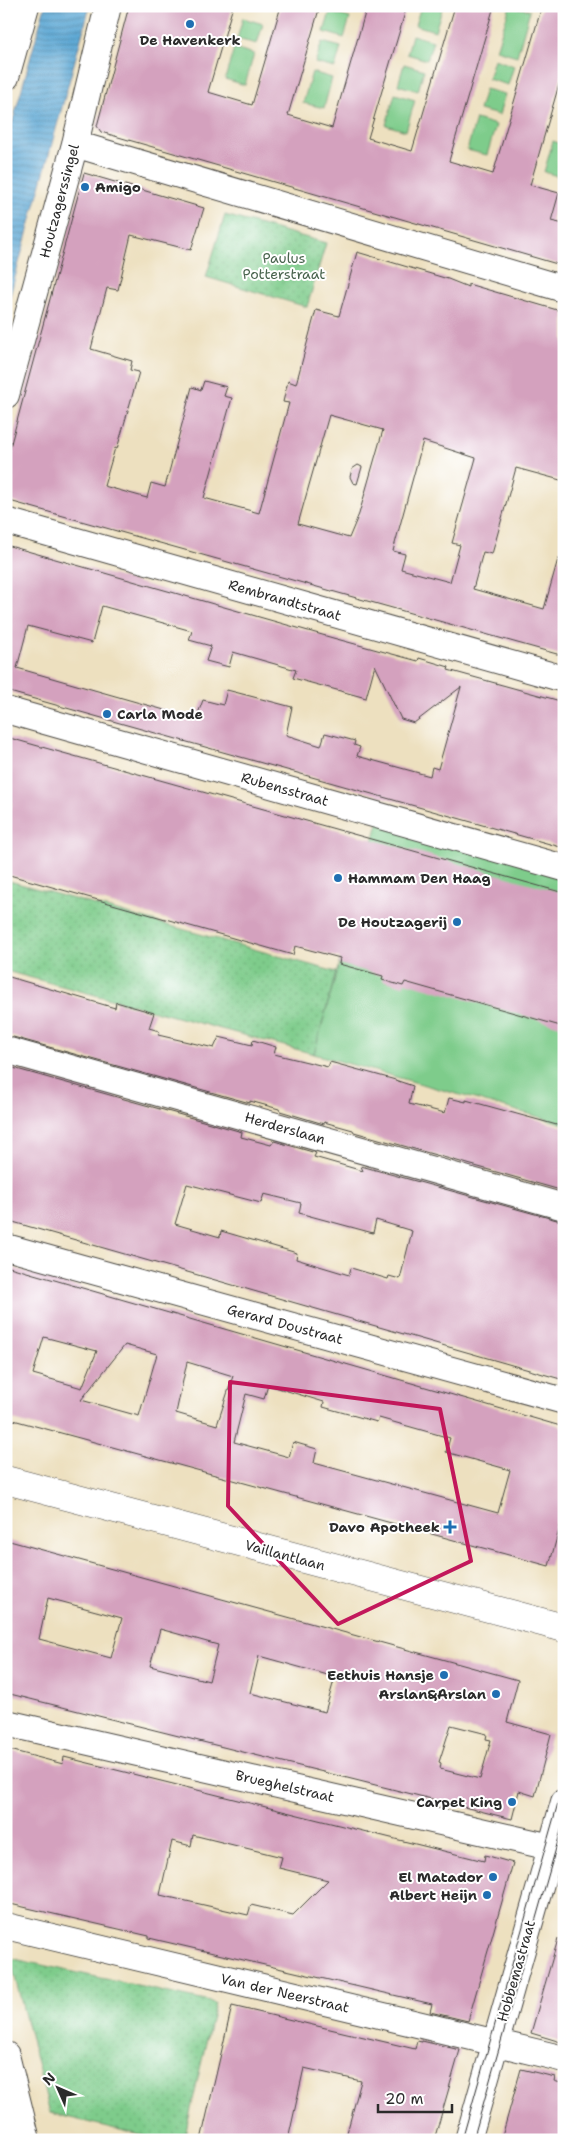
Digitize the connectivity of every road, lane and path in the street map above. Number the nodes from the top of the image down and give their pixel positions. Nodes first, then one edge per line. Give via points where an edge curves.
1 (26, 6) edge
2 (108, 6) edge
3 (6, 78) edge
4 (75, 144) junction
5 (564, 289) edge
6 (6, 395) edge
7 (6, 522) edge
8 (564, 679) edge
9 (6, 710) edge
10 (564, 868) edge
11 (6, 1050) edge
12 (564, 1207) edge
13 (6, 1247) edge
14 (564, 1401) edge
15 (6, 1480) edge
16 (564, 1628) edge
17 (6, 1723) edge
18 (564, 1802) edge
19 (557, 1848) edge
20 (6, 1926) edge
21 (496, 2042) junction
22 (6, 2055) edge
23 (564, 2059) edge
24 (6, 2134) edge
25 (28, 2140) edge
26 (468, 2140) edge

1 - 3 street
2 - 4 street, Houtzagerssingel
4 - 5 street
4 - 6 street, Houtzagerssingel
7 - 8 street, Rembrandtstraat
9 - 10 street, Rubensstraat
11 - 12 street, Herderslaan
13 - 14 street, Gerard Doustraat
15 - 16 main road, Vaillantlaan
17 - 19 street, Brueghelstraat
18 - 19 street, Hobbemastraat
19 - 21 street, Hobbemastraat
20 - 21 street, Van der Neerstraat
21 - 23 street, Van der Neerstraat
21 - 26 street, Hobbemastraat
22 - 25 street
24 - 25 street

